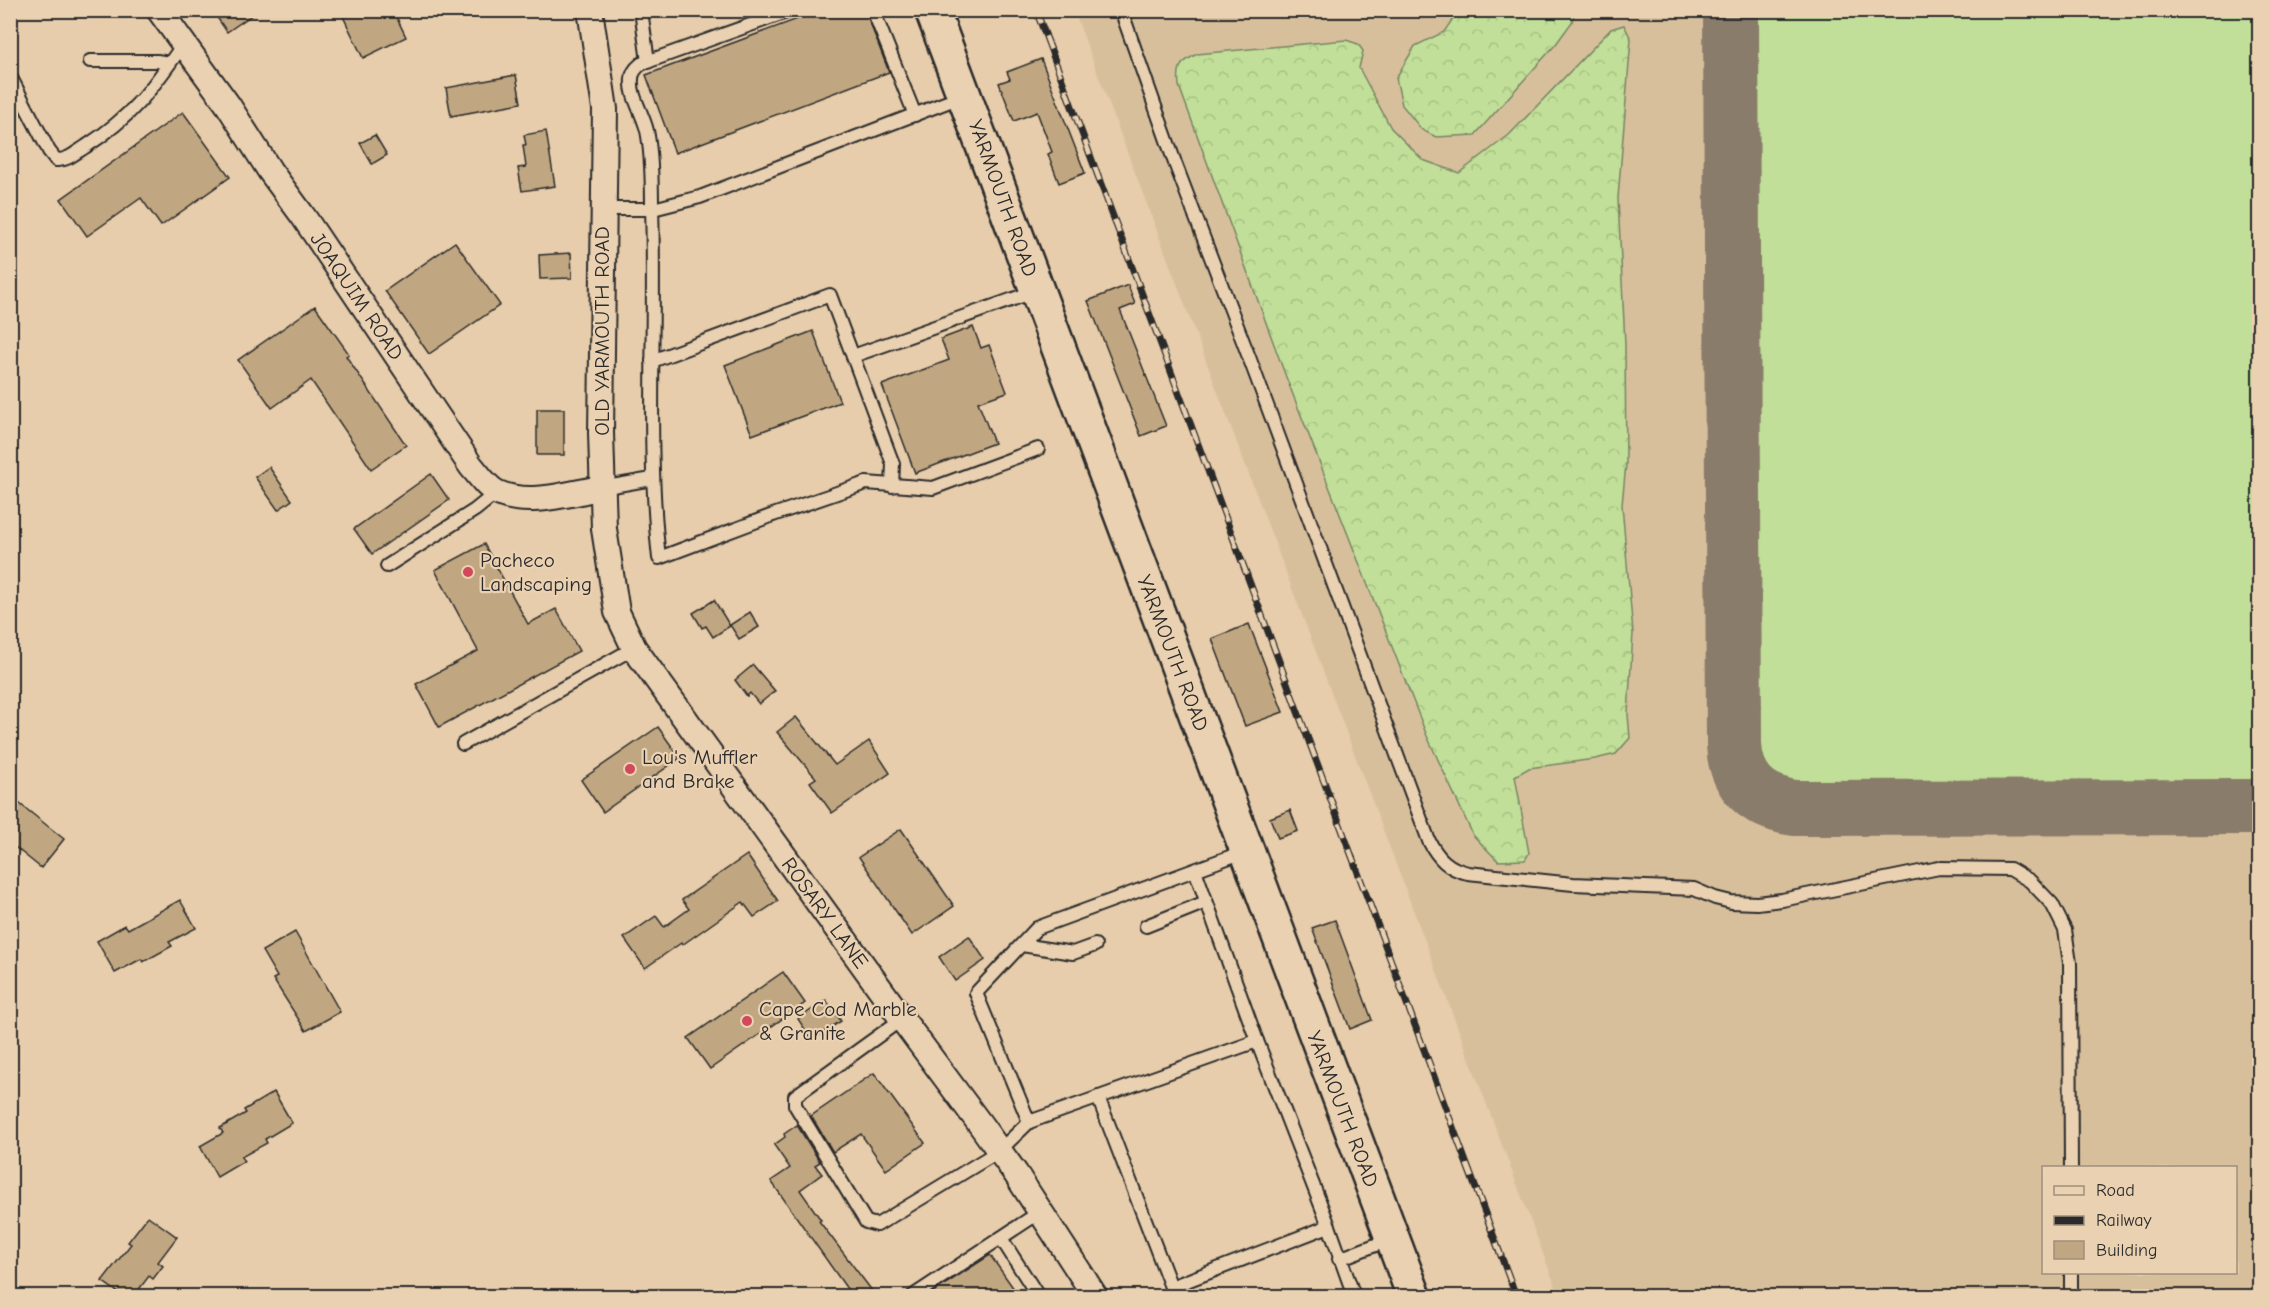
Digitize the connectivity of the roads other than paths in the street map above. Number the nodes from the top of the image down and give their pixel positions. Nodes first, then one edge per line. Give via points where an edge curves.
1 (159, 10) edge
2 (590, 10) edge
3 (641, 10) edge
4 (792, 10) edge
5 (873, 10) edge
6 (932, 10) edge
7 (1121, 10) edge
8 (183, 43) junction
9 (90, 62) dead end
10 (648, 62) junction
11 (169, 63) junction
12 (10, 76) edge
13 (964, 95) junction
14 (915, 115) junction
15 (602, 209) junction
16 (652, 209) junction
17 (1037, 290) junction
18 (853, 356) junction
19 (652, 361) junction
20 (1038, 449) dead end
21 (652, 479) junction
22 (892, 486) junction
23 (601, 488) junction
24 (496, 493) junction
25 (387, 566) dead end
26 (634, 648) junction
27 (463, 744) dead end
28 (1247, 850) junction
29 (1195, 870) junction
30 (1206, 902) junction
31 (1146, 926) dead end
32 (1022, 945) junction
33 (1095, 945) dead end
34 (902, 1019) junction
35 (1257, 1041) junction
36 (1098, 1097) junction
37 (1029, 1122) junction
38 (999, 1151) junction
39 (2071, 1166) edge
40 (1041, 1212) junction
41 (1329, 1226) junction
42 (1001, 1238) junction
43 (1392, 1238) junction
44 (1339, 1259) junction
45 (2071, 1274) edge
46 (913, 1296) edge
47 (1038, 1296) edge
48 (1095, 1296) edge
49 (1354, 1296) edge
50 (1414, 1296) edge
51 (2071, 1296) edge

1 - 8 street, JOAQUIM ROAD
2 - 15 street, OLD YARMOUTH ROAD via 605,110
3 - 10 lane
4 - 10 lane
5 - 14 lane
6 - 13 main road, YARMOUTH ROAD
7 - 39 lane via 1436,854 1455,870 1468,873 1573,884 1694,889 1723,900 1757,903 1939,868 2010,868 2030,881 2052,904 2065,930 2070,963
8 - 11 lane
8 - 24 street, JOAQUIM ROAD via 457,448
9 - 11 lane
10 - 16 lane via 636,68 631,81 648,134
11 - 12 lane via 129,114 64,161 56,160 49,151
13 - 14 lane
13 - 17 main road, YARMOUTH ROAD
14 - 16 lane via 700,196
15 - 16 lane
15 - 23 street, OLD YARMOUTH ROAD
16 - 19 lane
17 - 18 lane
17 - 28 main road, YARMOUTH ROAD
18 - 19 lane via 830,294
18 - 22 lane via 893,464
19 - 21 lane
20 - 22 lane via 933,488
21 - 22 lane via 659,558 866,483
21 - 23 lane
23 - 24 street via 545,498
23 - 26 street, OLD YARMOUTH ROAD via 612,589 622,626
24 - 25 lane
26 - 27 lane
26 - 34 street, ROSARY LANE
28 - 29 lane
28 - 43 main road, YARMOUTH ROAD
29 - 30 lane
29 - 32 lane via 1037,928
30 - 31 lane
30 - 35 lane
32 - 33 lane via 1073,953
32 - 37 lane via 976,993
34 - 38 street, ROSARY LANE
34 - 38 lane via 795,1096 795,1105 866,1222 877,1225
35 - 36 lane
35 - 41 lane
36 - 37 lane
36 - 41 lane via 1171,1287
37 - 38 lane
38 - 40 street, ROSARY LANE
40 - 42 lane
40 - 48 street, ROSARY LANE
41 - 44 lane
42 - 46 lane
42 - 47 lane
43 - 44 lane
43 - 50 main road, YARMOUTH ROAD
44 - 49 lane
45 - 51 lane

